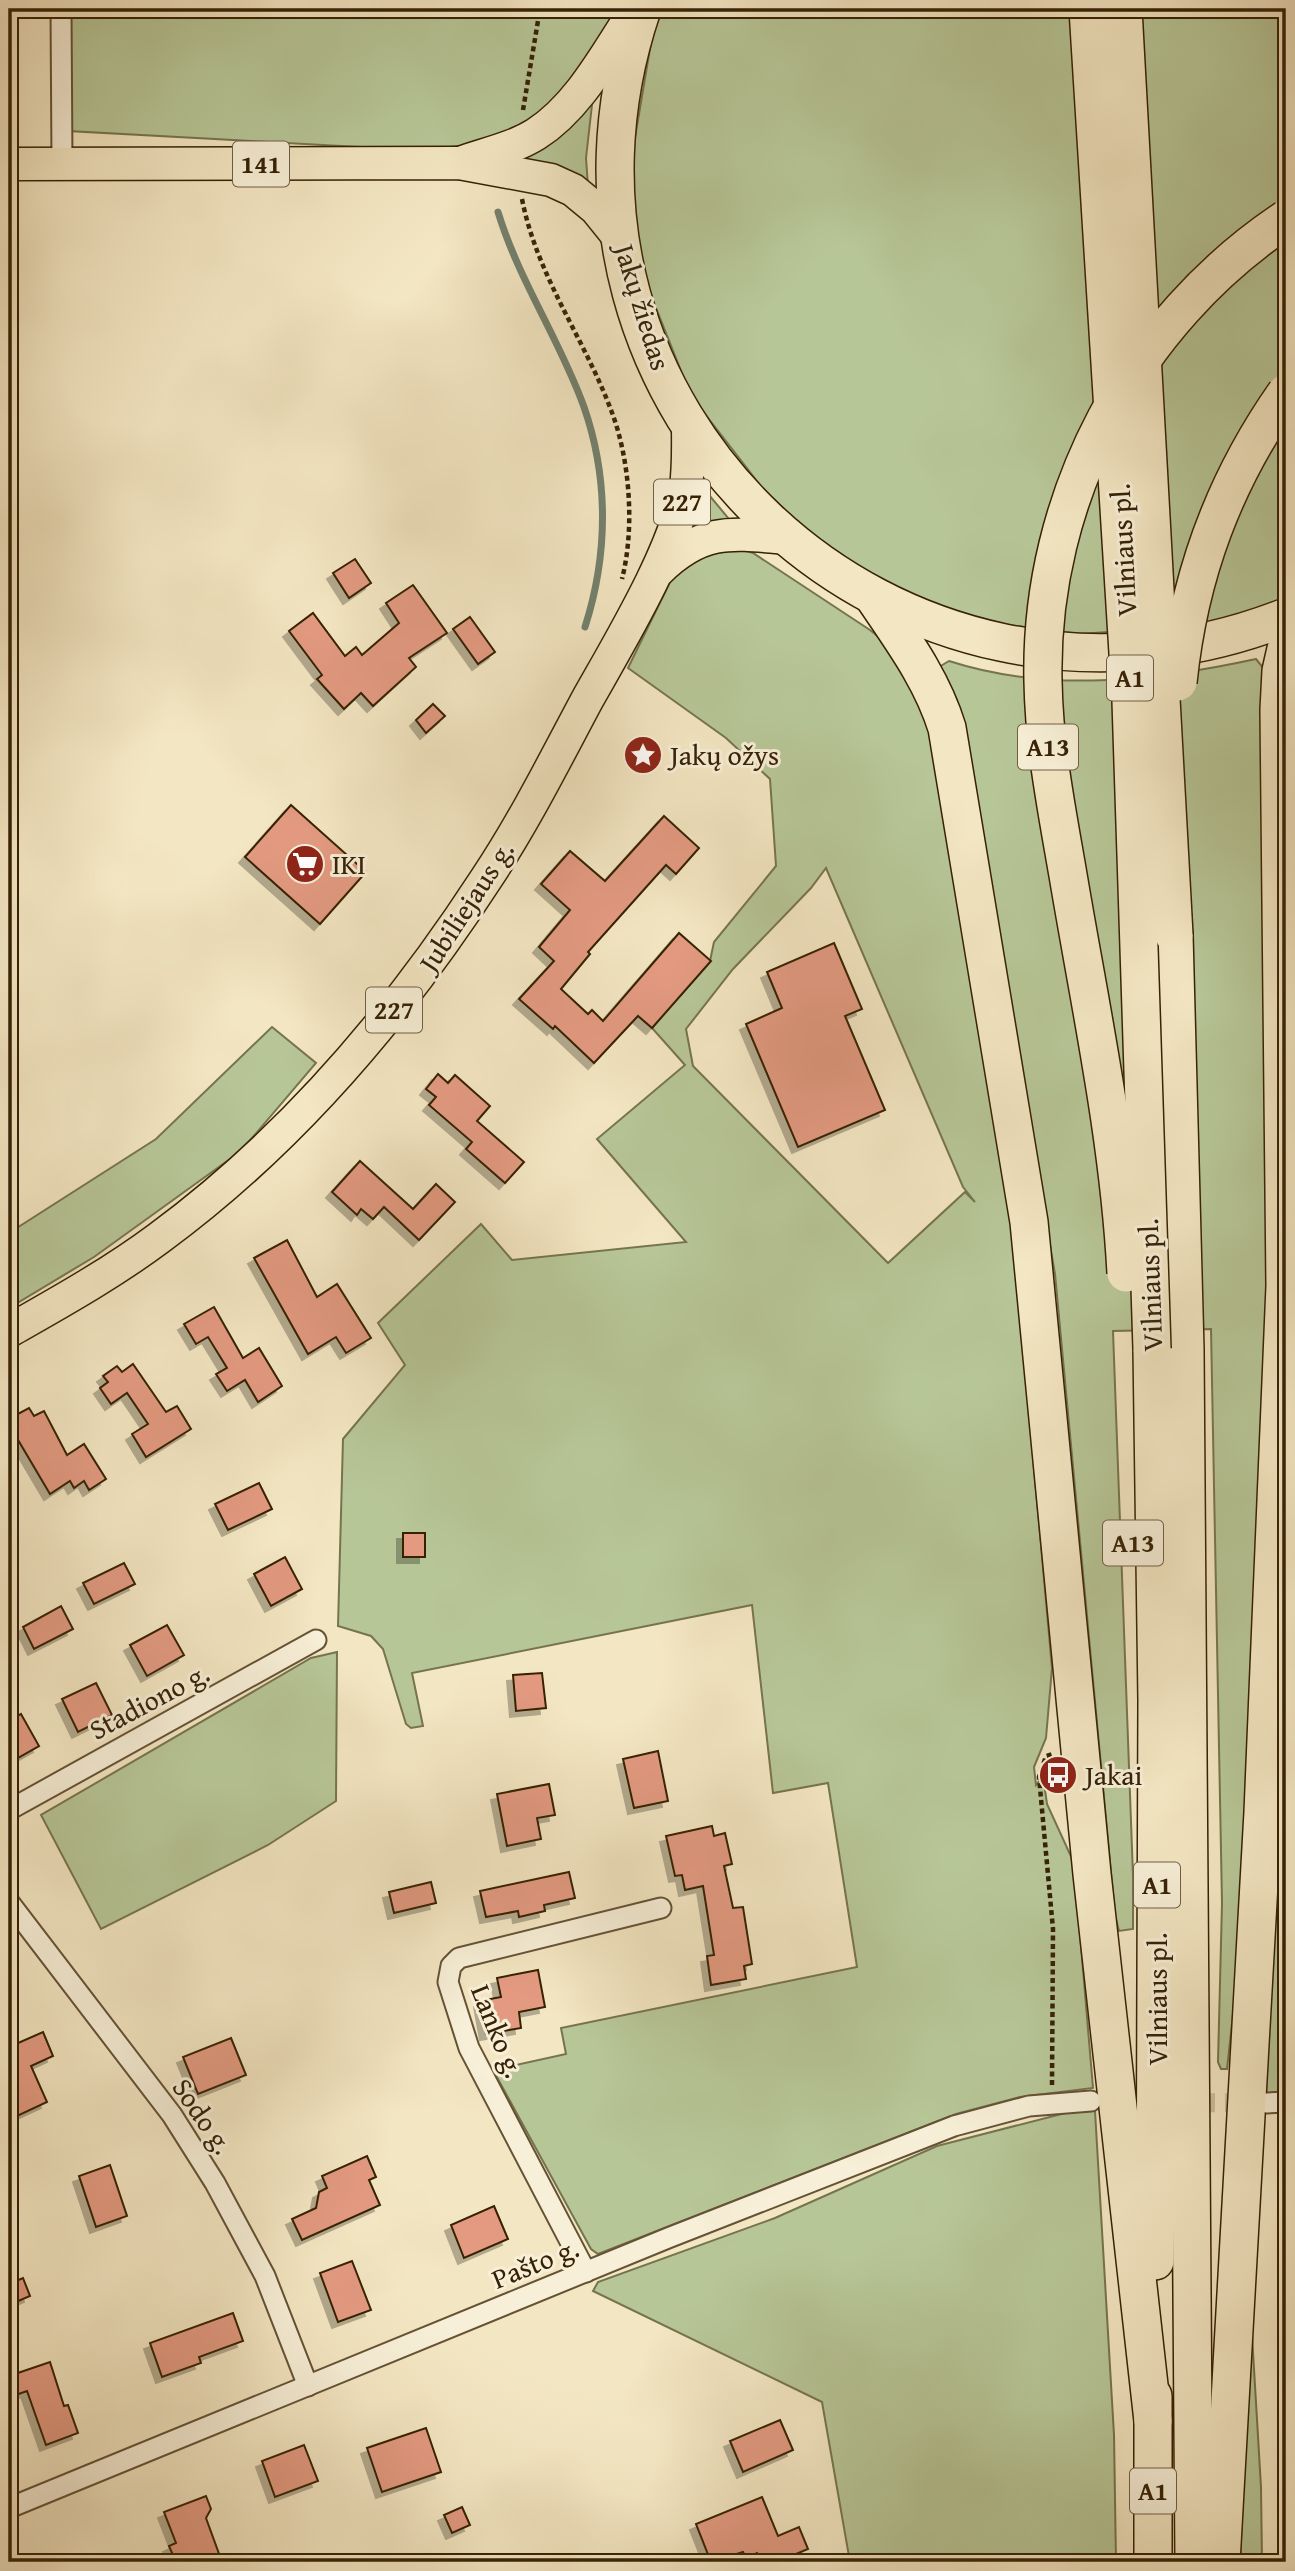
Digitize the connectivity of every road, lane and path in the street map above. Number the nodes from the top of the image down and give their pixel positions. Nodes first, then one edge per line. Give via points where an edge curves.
1 (61, 9) edge
2 (540, 9) edge
3 (636, 9) edge
4 (642, 9) edge
5 (1088, 9) edge
6 (1123, 9) edge
7 (520, 141) junction
8 (459, 163) junction
9 (9, 164) edge
10 (62, 164) junction
11 (520, 176) junction
12 (1286, 219) edge
13 (621, 240) junction
14 (1286, 393) edge
15 (688, 422) junction
16 (787, 538) junction
17 (653, 576) junction
18 (619, 590) dead end
19 (873, 596) junction
20 (1286, 617) edge
21 (1286, 649) edge
22 (1283, 841) edge
23 (1174, 935) junction
24 (9, 1331) edge
25 (1156, 1350) junction
26 (316, 1640) dead end
27 (1057, 1764) dead end
28 (9, 1810) edge
29 (9, 1902) edge
30 (661, 1909) dead end
31 (1091, 2101) tunnel mouth
32 (1052, 2102) junction
33 (1286, 2102) edge
34 (1266, 2103) tunnel mouth
35 (586, 2272) junction
36 (308, 2386) junction
37 (1153, 2421) junction
38 (9, 2508) edge
39 (1153, 2562) edge
40 (1194, 2562) edge
41 (1221, 2562) edge

1 - 10 street
2 - 7 path
3 - 7 main road, 141 via 570,105 554,121
4 - 13 highway, Jakų žiedas via 618,115 616,194
5 - 25 highway, Vilniaus pl. / A1, bridge via 1131,701
6 - 23 highway, Vilniaus pl. / A1, bridge
7 - 8 main road, 141
8 - 10 main road, 141
8 - 11 main road, 141
9 - 10 main road, 141
11 - 13 main road, 141 via 551,180 573,190
11 - 18 path via 528,230 611,411 621,443 628,528
12 - 25 highway, A13, bridge via 1201,288 1127,380 1075,487 1047,601 1043,681 1049,760 1117,1177
13 - 15 highway, Jakų žiedas via 646,337
14 - 23 highway, bridge via 1230,485 1190,598 1177,691
15 - 16 highway, Jakų žiedas via 746,499
15 - 17 main road, 227 via 686,488
16 - 17 main road, 227 via 717,534 691,544
16 - 19 highway, Jakų žiedas
17 - 24 main road, Jubiliejaus g. / 227 via 488,876 417,980 359,1052 267,1149 168,1231
19 - 20 highway, Jakų žiedas via 964,634 1080,653 1182,646
19 - 37 highway via 924,671 947,729 1029,1222 1092,1874
21 - 22 highway via 1279,710
22 - 41 highway via 1285,1286 1263,1812
23 - 25 highway, Vilniaus pl. / A1
25 - 37 highway, Vilniaus pl. / A1
25 - 40 highway, Vilniaus pl. / A1
26 - 28 street, Stadiono g.
27 - 32 path via 1056,1753 1046,1756 1039,1777 1053,1929
29 - 36 street, Sodo g. via 172,2115 208,2172 265,2276
30 - 35 street, Lanko g. via 459,1958 451,1965 448,1982 469,2048
31 - 32 street, Pašto g.
32 - 35 street, Pašto g. via 954,2126
33 - 34 street
35 - 36 street, Pašto g.
36 - 38 street, Pašto g.
37 - 39 highway, Vilniaus pl. / A1

